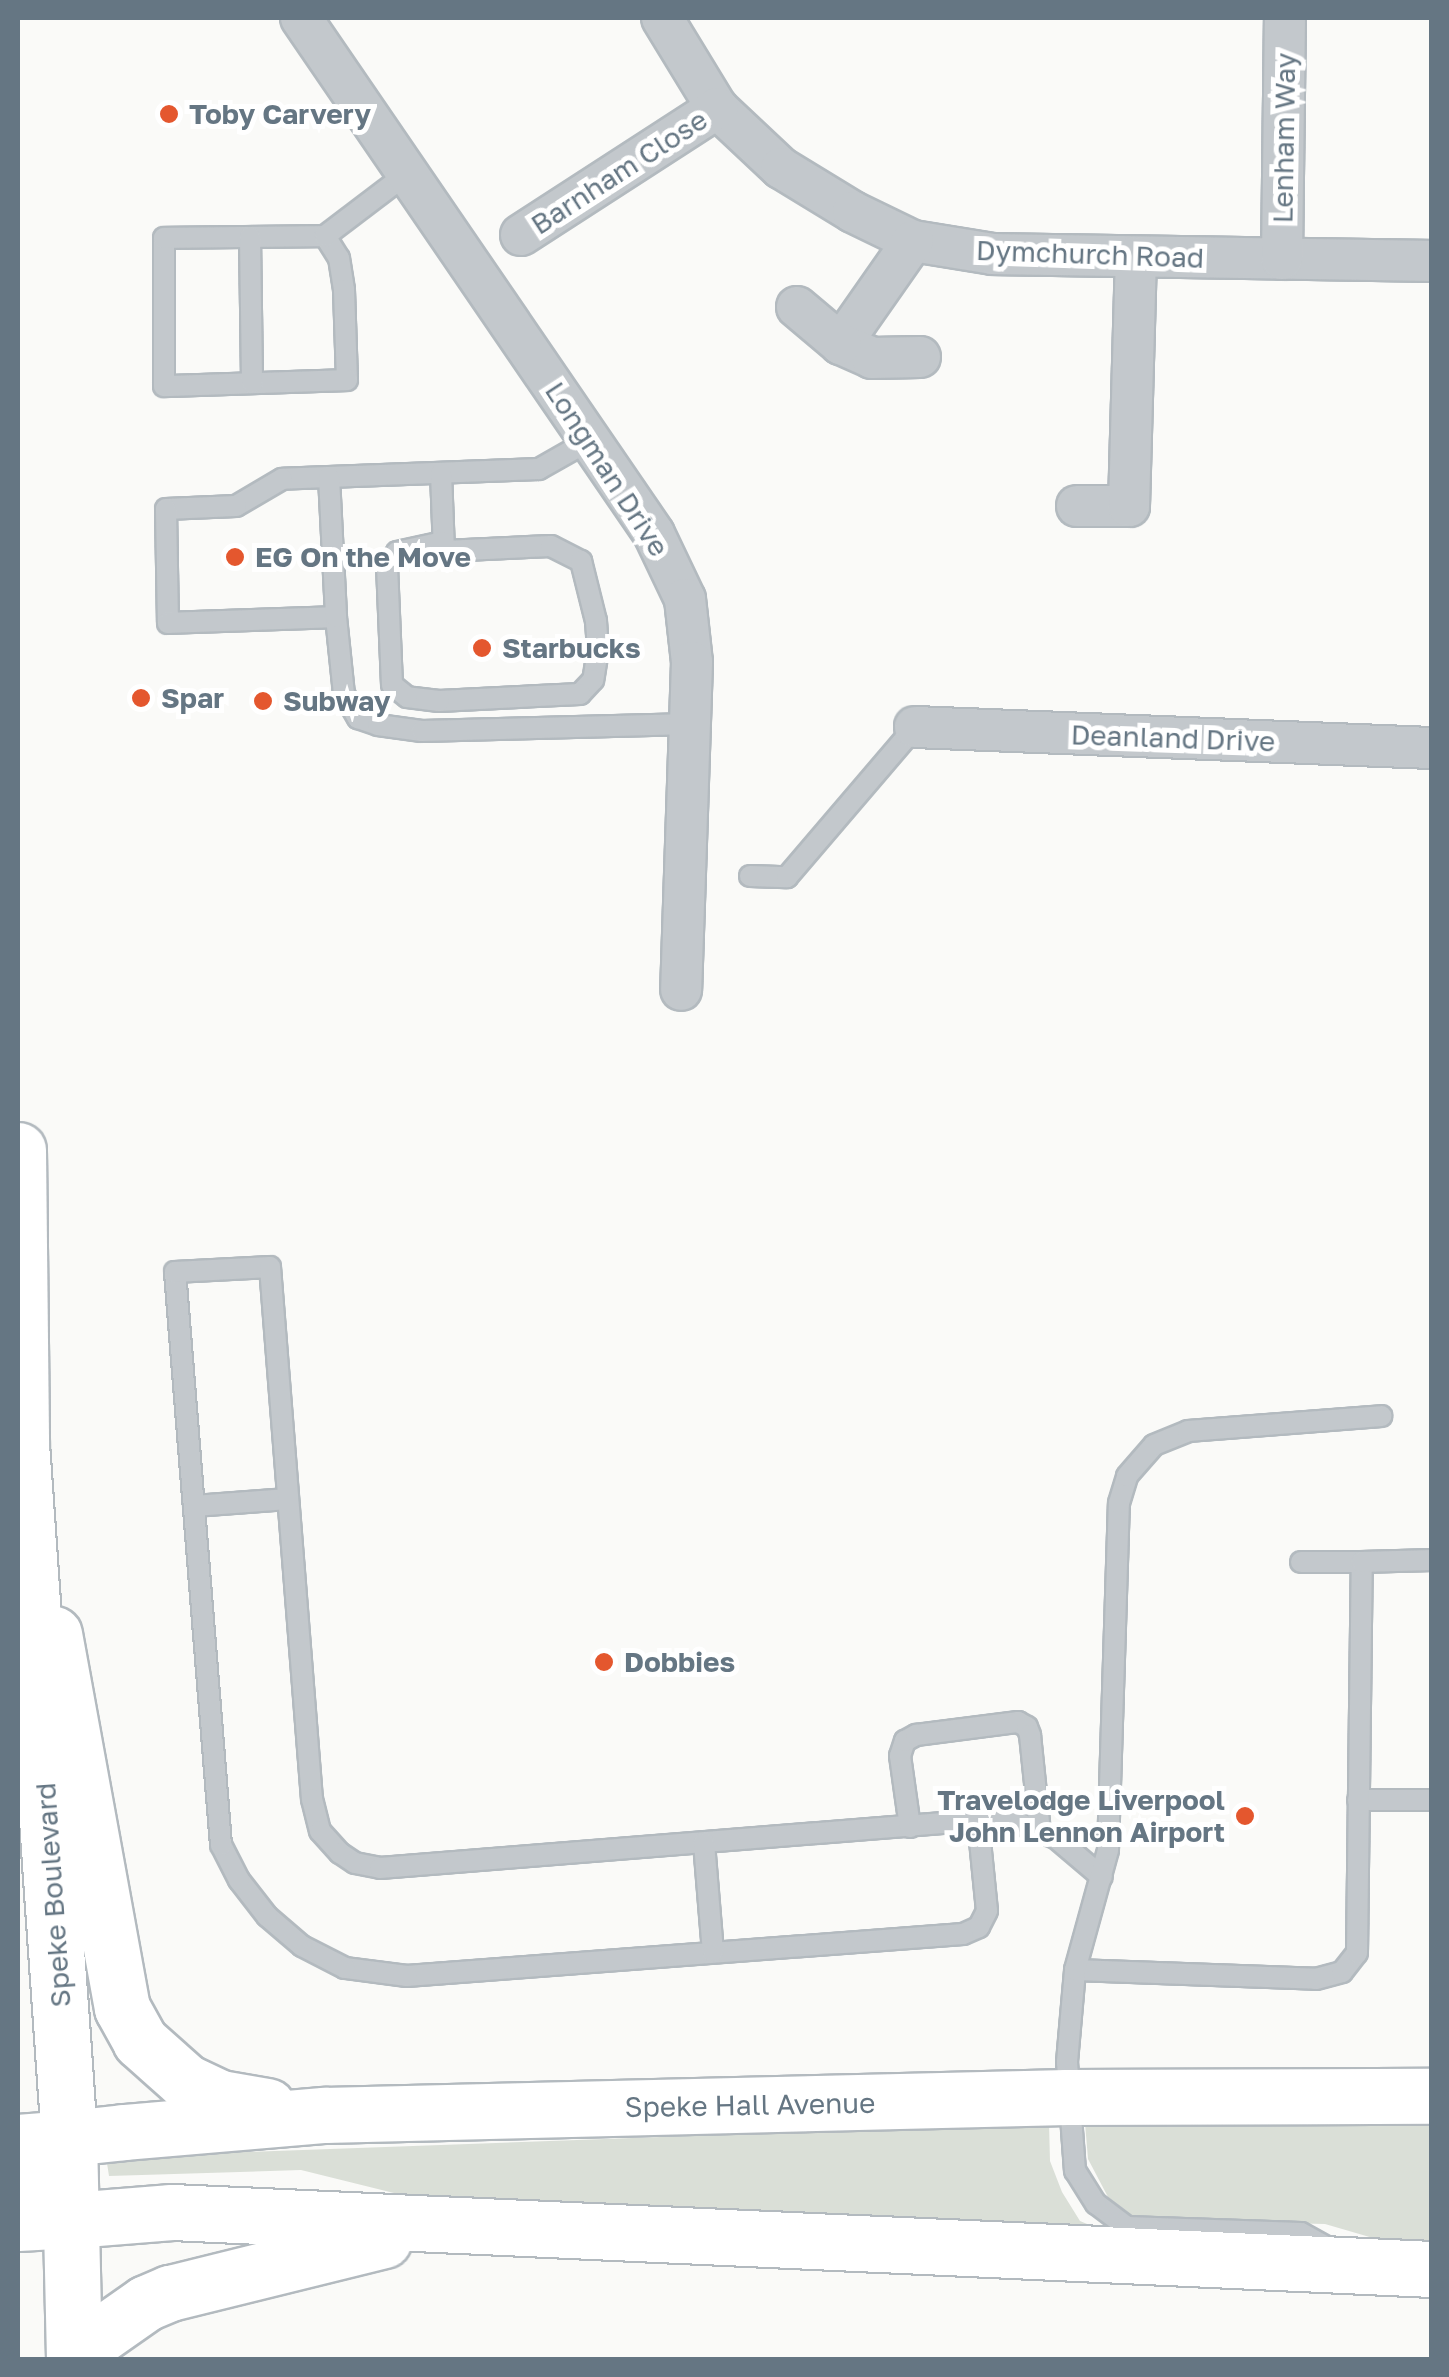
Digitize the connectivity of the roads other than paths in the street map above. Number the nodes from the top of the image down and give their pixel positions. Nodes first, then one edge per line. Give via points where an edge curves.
1 (301, 18) edge
2 (662, 18) edge
3 (1285, 18) edge
4 (718, 108) junction
5 (408, 173) junction
6 (521, 235) dead end
7 (325, 236) junction
8 (250, 237) junction
9 (913, 241) junction
10 (1136, 257) junction
11 (1282, 259) junction
12 (1432, 261) edge
13 (796, 307) dead end
14 (841, 344) junction
15 (920, 357) dead end
16 (252, 383) junction
17 (590, 440) junction
18 (441, 473) junction
19 (329, 477) junction
20 (1077, 506) dead end
21 (444, 542) junction
22 (336, 618) junction
23 (690, 724) junction
24 (916, 727) joint
25 (1432, 748) edge
26 (750, 876) dead end
27 (681, 990) dead end
28 (18, 1150) edge
29 (1381, 1416) dead end
30 (19, 1452) edge
31 (288, 1500) junction
32 (194, 1506) junction
33 (1432, 1560) edge
34 (1301, 1562) dead end
35 (1362, 1562) junction
36 (1358, 1800) junction
37 (1432, 1800) edge
38 (978, 1821) junction
39 (910, 1828) junction
40 (1040, 1832) junction
41 (704, 1843) junction
42 (1102, 1877) junction
43 (713, 1952) junction
44 (1075, 1970) junction
45 (1432, 2096) edge
46 (1068, 2097) junction
47 (324, 2115) junction
48 (44, 2140) edge
49 (18, 2214) edge
50 (72, 2220) junction
51 (18, 2223) edge
52 (441, 2226) junction
53 (1363, 2267) junction
54 (1432, 2269) edge
55 (74, 2360) edge
56 (83, 2360) edge

1 - 5 street, Longman Drive
2 - 4 street, Dymchurch Road
3 - 11 street, Lenham Way
4 - 6 street, Barnham Close
4 - 9 street, Dymchurch Road via 781,168
5 - 7 lane
5 - 17 street, Longman Drive
7 - 8 lane
7 - 16 lane via 339,258 348,380
8 - 16 lane
8 - 16 lane via 164,238 164,386
9 - 10 street, Dymchurch Road via 994,254
9 - 14 street
10 - 11 street, Dymchurch Road
10 - 20 street via 1129,506
11 - 12 street, Dymchurch Road
13 - 14 street
14 - 15 street via 872,358
17 - 18 lane via 539,468
17 - 23 street, Longman Drive via 654,534 684,599
18 - 19 lane
18 - 21 lane
19 - 22 lane
19 - 22 lane via 282,479 236,506 166,509 168,624
21 - 21 lane via 444,551 551,546 581,561 598,650 592,680 580,694 439,701 407,697 392,685 386,567 396,552
22 - 23 lane via 344,694 358,718 378,725 422,731
23 - 27 street, Longman Drive
24 - 25 street, Deanland Drive
24 - 26 lane via 788,876
28 - 30 main road, Speke Boulevard
29 - 42 lane via 1188,1431 1154,1444 1128,1476 1119,1504
30 - 47 main road via 122,2008 140,2041 186,2082 220,2098
30 - 48 main road, Speke Boulevard
31 - 32 lane
31 - 32 lane via 270,1266 175,1272
31 - 41 lane via 312,1799 320,1831 340,1853 380,1868
32 - 43 lane via 221,1845 258,1904 302,1946 345,1968 407,1976
33 - 35 lane
34 - 35 lane
35 - 36 lane
36 - 37 lane
36 - 44 lane via 1357,1953 1342,1972 1316,1979
38 - 39 lane
38 - 40 lane via 1005,1818
38 - 43 lane via 987,1911 979,1927 963,1934
39 - 40 lane via 900,1756 904,1741 1018,1722 1030,1735
39 - 41 lane
40 - 42 lane
41 - 43 lane
42 - 44 lane
44 - 46 lane
45 - 46 main road, Speke Hall Avenue
46 - 47 main road, Speke Hall Avenue
46 - 53 lane via 1074,2172 1096,2204 1127,2226 1301,2232
47 - 48 main road, Speke Hall Avenue
48 - 49 main road
48 - 50 main road, Speke Boulevard
50 - 51 main road
50 - 52 main road via 172,2212
50 - 55 main road, Speke Boulevard
52 - 53 main road
52 - 56 main road via 170,2293 96,2338
53 - 54 main road

